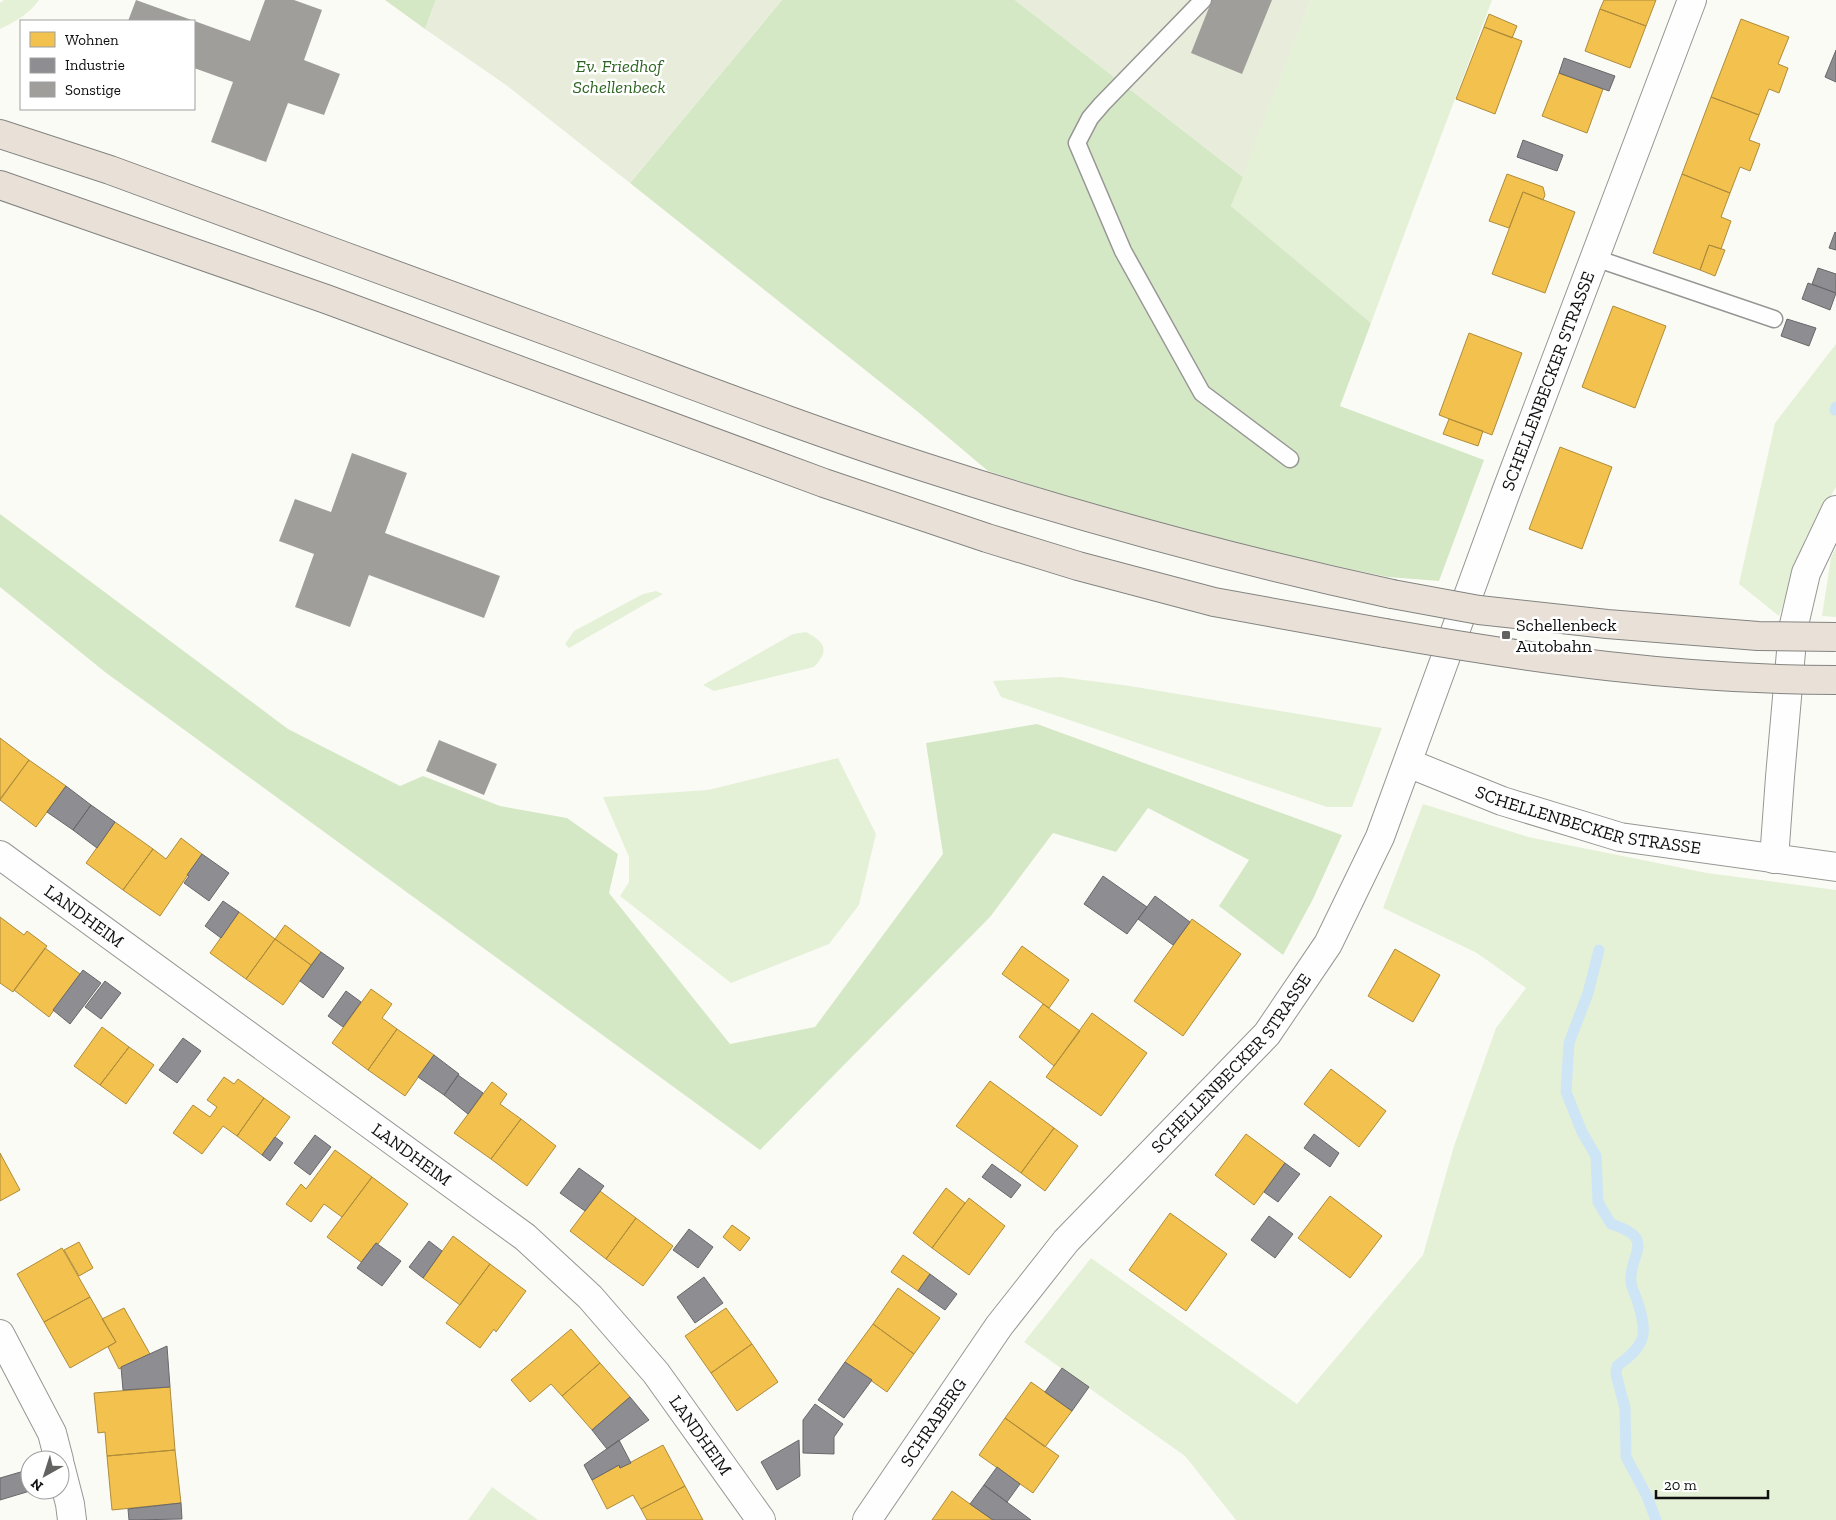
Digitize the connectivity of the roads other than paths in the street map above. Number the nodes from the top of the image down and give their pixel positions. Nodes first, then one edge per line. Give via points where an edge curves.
1 (1203, 0) edge
2 (1692, 0) edge
3 (0, 134) edge
4 (0, 185) edge
5 (1595, 258) junction
6 (1774, 319) dead end
7 (1290, 458) dead end
8 (1836, 510) edge
9 (1836, 637) edge
10 (1836, 680) edge
11 (1408, 763) junction
12 (0, 854) edge
13 (1774, 859) junction
14 (1836, 867) edge
15 (999, 1326) joint
16 (0, 1334) edge
17 (56, 1450) edge
18 (69, 1500) edge
19 (72, 1520) edge
20 (761, 1520) edge
21 (867, 1520) edge

1 - 7 lane via 1102,104 1090,118 1077,143 1123,251 1202,393
2 - 5 street, SCHELLENBECKER STRASSE
3 - 9 highway, bridge via 110,170 925,468 1075,514 1305,575 1479,610 1758,636
4 - 10 highway, bridge via 326,299 824,483 1078,566 1214,602 1554,660 1645,671 1780,680
5 - 6 lane
5 - 11 street, SCHELLENBECKER STRASSE
8 - 13 street via 1806,573 1794,629
11 - 13 street, SCHELLENBECKER STRASSE via 1502,801 1620,836
11 - 15 street, SCHELLENBECKER STRASSE via 1380,837 1328,944 1266,1034 1066,1242
12 - 20 street, LANDHEIM via 526,1238 590,1297 656,1373
13 - 14 street, SCHELLENBECKER STRASSE
15 - 21 street, SCHRABERG
16 - 17 street via 52,1433
18 - 19 street

